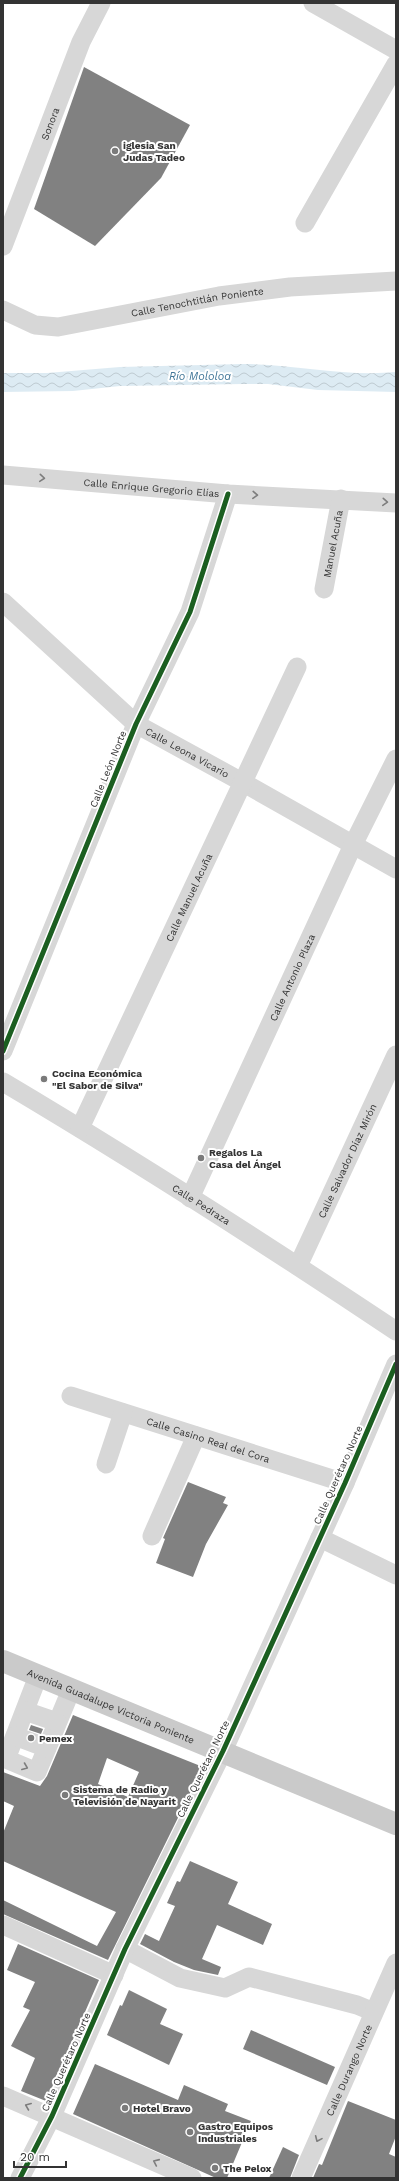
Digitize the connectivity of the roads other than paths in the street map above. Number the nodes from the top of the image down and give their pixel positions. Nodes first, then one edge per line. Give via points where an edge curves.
1 (101, 3) edge
2 (313, 3) edge
3 (396, 50) edge
4 (396, 64) edge
5 (305, 223) dead end
6 (3, 246) edge
7 (396, 281) edge
8 (3, 310) edge
9 (3, 475) edge
10 (228, 494) junction
11 (341, 499) junction
12 (396, 503) edge
13 (324, 589) dead end
14 (3, 602) edge
15 (297, 667) dead end
16 (136, 724) junction
17 (396, 759) edge
18 (242, 782) junction
19 (353, 845) junction
20 (396, 870) edge
21 (3, 1051) edge
22 (396, 1056) edge
23 (3, 1082) edge
24 (80, 1128) junction
25 (190, 1198) junction
26 (298, 1266) junction
27 (396, 1331) edge
28 (396, 1364) edge
29 (71, 1396) dead end
30 (123, 1413) junction
31 (196, 1436) junction
32 (106, 1464) dead end
33 (345, 1483) junction
34 (152, 1536) dead end
35 (320, 1538) junction
36 (396, 1575) edge
37 (3, 1662) edge
38 (38, 1676) junction
39 (71, 1690) junction
40 (21, 1723) junction
41 (52, 1734) junction
42 (223, 1751) junction
43 (396, 1824) edge
44 (3, 1925) edge
45 (125, 1949) junction
46 (396, 1962) edge
47 (114, 1975) junction
48 (374, 2012) junction
49 (3, 2096) edge
50 (52, 2116) junction
51 (20, 2178) edge
52 (192, 2178) edge
53 (301, 2178) edge

1 - 6 street, Sonora via 81,42
2 - 3 street
4 - 5 street
7 - 8 street, Calle Tenochtitlán Poniente via 290,287 219,296 58,326 35,325
9 -> 10 street, Calle Enrique Gregorio Elías
10 -> 11 street, Calle Enrique Gregorio Elías
10 - 16 street, Calle León Norte via 190,612
11 -> 12 street, Calle Enrique Gregorio Elías
11 - 13 street, Manuel Acuña
14 - 16 street, Calle Leona Vicario
15 - 18 street, Calle Manuel Acuña
16 - 18 street, Calle Leona Vicario
16 - 21 street, Calle León Norte
17 - 19 street, Calle Antonio Plaza
18 - 19 street, Calle Leona Vicario
18 - 24 street, Calle Manuel Acuña
19 - 20 street, Calle Leona Vicario
19 - 25 street, Calle Antonio Plaza
22 - 26 street, Calle Salvador Díaz Mirón
23 - 24 street, Calle Pedraza
24 - 25 street, Calle Pedraza
25 - 26 street, Calle Pedraza
26 - 27 street, Calle Pedraza
28 - 33 street, Calle Querétaro Norte
29 - 30 street, Calle Casino Real del Cora
30 - 31 street, Calle Casino Real del Cora
30 - 32 street
31 - 33 street, Calle Casino Real del Cora
31 - 34 street
33 - 35 street, Calle Querétaro Norte
35 - 36 street
35 - 42 street, Calle Querétaro Norte
37 - 38 main road, Avenida Guadalupe Victoria Poniente
38 - 39 main road, Avenida Guadalupe Victoria Poniente
38 - 40 street
39 - 41 street
39 - 42 main road, Avenida Guadalupe Victoria Poniente
40 - 41 street
40 - 41 street
40 -> 41 street via 6,1759 37,1772
42 - 43 main road, Avenida Guadalupe Victoria Poniente
42 - 45 street, Calle Querétaro Norte
44 - 47 street
45 - 47 street, Calle Querétaro Norte
45 - 48 street via 180,1978 225,1988 249,1977 357,2005
46 - 48 street, Calle Durango Norte
47 - 50 street, Calle Querétaro Norte
48 -> 53 street, Calle Durango Norte
50 -> 49 street
50 - 51 street, Calle Querétaro Norte
52 -> 50 street

